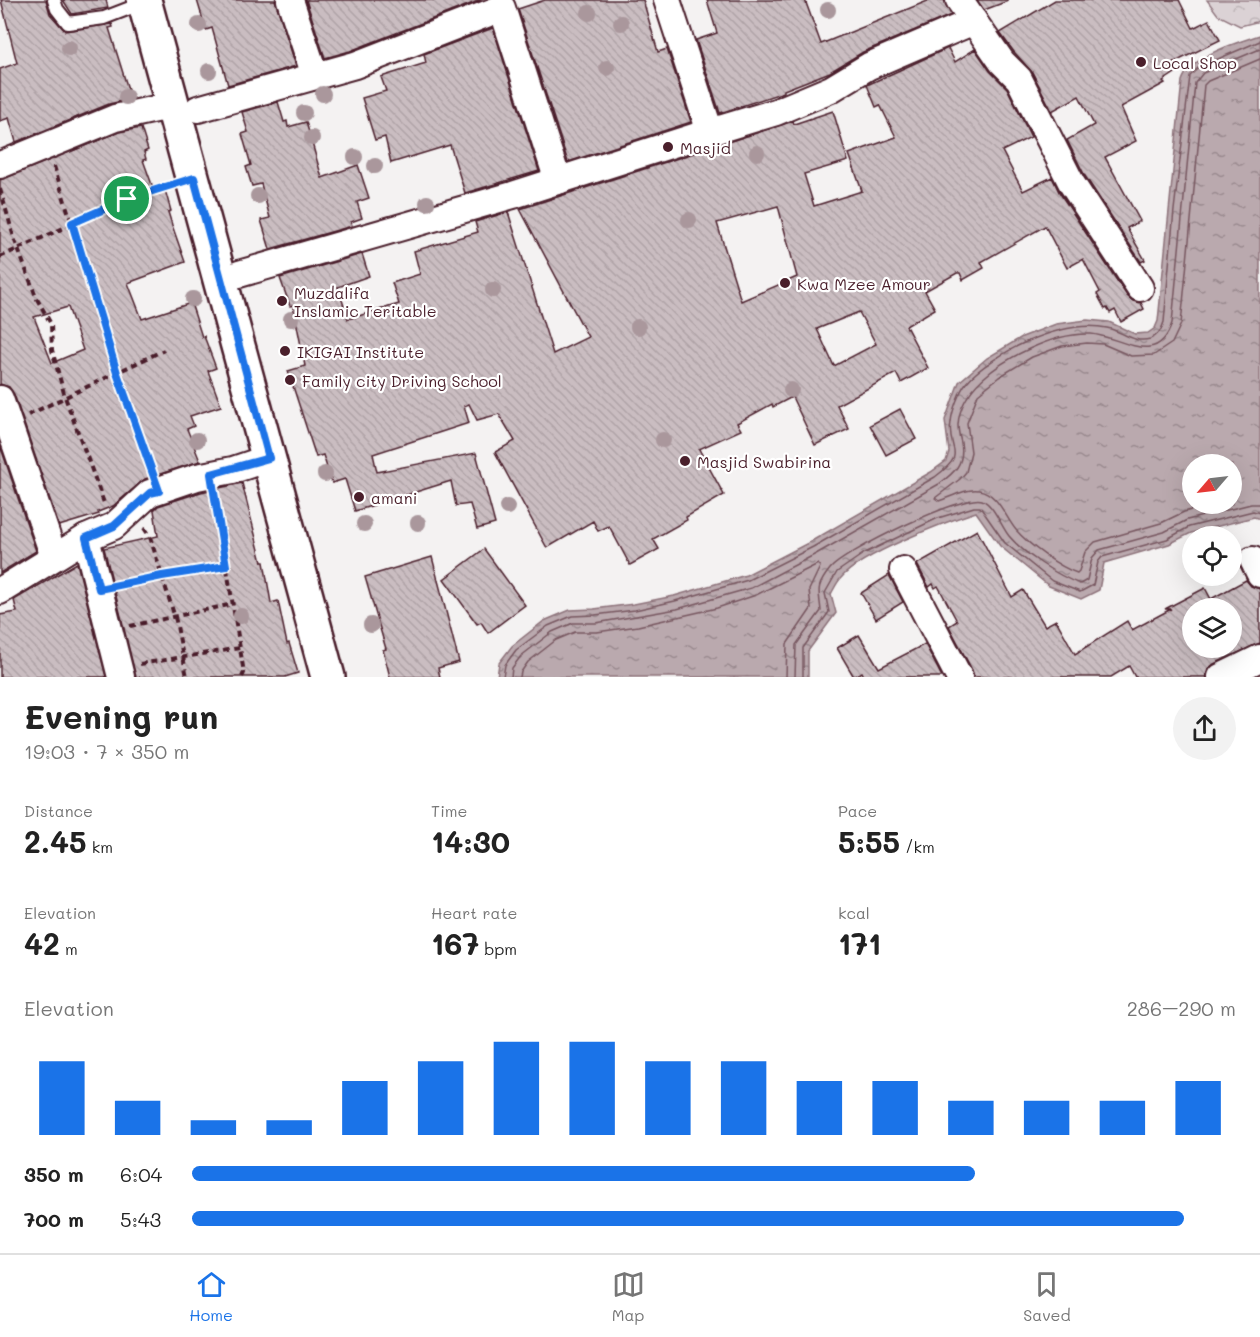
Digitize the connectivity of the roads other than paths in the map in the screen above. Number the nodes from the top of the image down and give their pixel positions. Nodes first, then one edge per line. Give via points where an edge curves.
1 (54, 0) edge
2 (291, 0) edge
3 (667, 0) edge
4 (959, 0) edge
5 (152, 1) edge
6 (502, 4) edge
7 (974, 21) junction
8 (315, 76) junction
9 (186, 107) junction
10 (710, 132) junction
11 (0, 165) edge
12 (558, 181) junction
13 (239, 274) junction
14 (1140, 288) dead end
15 (0, 399) edge
16 (269, 458) junction
17 (86, 538) junction
18 (54, 557) junction
19 (903, 570) dead end
20 (0, 590) edge
21 (120, 672) edge
22 (328, 677) edge
23 (350, 677) edge
24 (959, 677) edge

1 - 5 lane via 68,23 105,18
2 - 8 street
3 - 10 street
4 - 7 street
5 - 9 main road
6 - 8 street via 355,65
6 - 12 street
7 - 10 street via 869,66 831,89 776,112
7 - 14 street via 1002,62 1019,79 1072,184
8 - 9 street
9 - 11 street via 115,118
9 - 13 main road
9 - 16 main road via 194,178
10 - 12 street
12 - 13 street
13 - 23 main road
15 - 18 street
16 - 17 street via 150,493 123,518
16 - 22 main road
17 - 18 street
17 - 21 street
18 - 20 street
19 - 24 street

